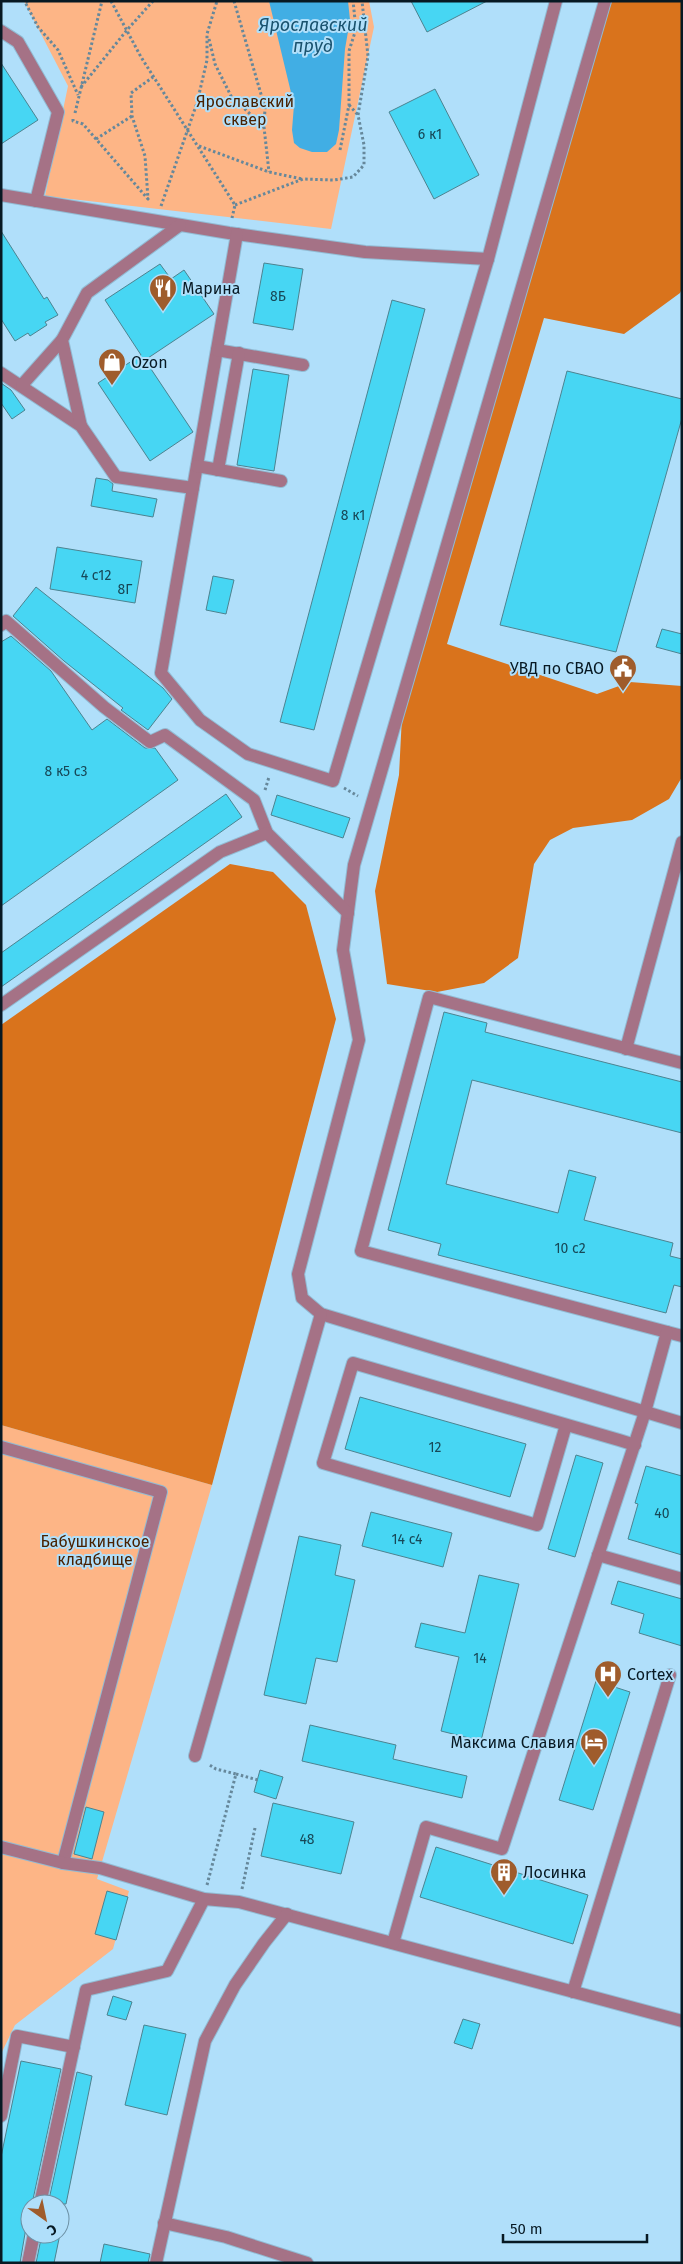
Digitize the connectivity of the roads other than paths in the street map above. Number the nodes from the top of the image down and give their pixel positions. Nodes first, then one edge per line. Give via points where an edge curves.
1 (556, 1) edge
2 (605, 1) edge
3 (1, 31) edge
4 (1, 195) edge
5 (36, 201) junction
6 (180, 225) junction
7 (233, 234) junction
8 (488, 259) junction
9 (62, 340) junction
10 (217, 350) junction
11 (239, 353) junction
12 (303, 365) dead end
13 (1, 373) edge
14 (22, 384) junction
15 (81, 426) junction
16 (197, 466) junction
17 (218, 470) junction
18 (281, 481) dead end
19 (193, 488) junction
20 (1, 625) edge
21 (267, 833) junction
22 (682, 842) edge
23 (348, 913) junction
24 (1, 1005) edge
25 (626, 1049) junction
26 (682, 1064) edge
27 (321, 1314) junction
28 (667, 1332) junction
29 (682, 1336) edge
30 (645, 1412) junction
31 (682, 1423) edge
32 (566, 1425) junction
33 (635, 1445) junction
34 (1, 1447) edge
35 (598, 1555) junction
36 (682, 1579) edge
37 (670, 1675) dead end
38 (195, 1756) road end
39 (1, 1847) edge
40 (63, 1863) junction
41 (204, 1899) junction
42 (288, 1914) junction
43 (393, 1942) junction
44 (573, 1992) junction
45 (682, 2021) edge
46 (74, 2047) junction
47 (1, 2116) edge
48 (42, 2194) edge
49 (164, 2223) junction
50 (32, 2244) edge
51 (28, 2263) edge
52 (156, 2263) edge
53 (307, 2263) edge

1 - 8 street
2 - 23 street via 354,865
3 - 5 street via 18,42 58,112
4 - 5 street
5 - 6 street
6 - 7 street
6 - 9 street via 87,293
7 - 8 street via 365,252
7 - 10 street
8 - 19 street via 333,781 248,754 200,720 160,673
9 - 14 street
9 - 15 street
10 - 11 street
10 - 16 street
11 - 12 street
11 - 17 street
13 - 14 street
14 - 15 street
15 - 19 street via 116,477
16 - 17 street
16 - 19 street
17 - 18 street
20 - 21 street via 6,621 104,707 150,742 165,735 254,800
21 - 23 street
21 - 24 street via 220,852
22 - 25 street
23 - 27 street via 343,950 360,1040 298,1274 302,1298
25 - 26 street
25 - 28 street via 429,997 361,1251
27 - 30 street
27 - 38 street
28 - 29 street
28 - 30 street
30 - 31 street
30 - 33 street
32 - 32 street via 353,1363 323,1463 537,1525
32 - 33 street
33 - 35 street
34 - 40 street via 161,1492
35 - 36 street
35 - 43 street via 502,1849 426,1826
37 - 44 street
39 - 40 street
40 - 41 street via 100,1868
41 - 42 street via 239,1902
41 - 46 street via 167,1971 86,1990
42 - 43 street
42 - 49 street via 235,1985 205,2041
43 - 44 street
44 - 45 street
46 - 47 street via 17,2036
46 - 48 street
49 - 52 street
49 - 53 street via 226,2237
50 - 51 street

